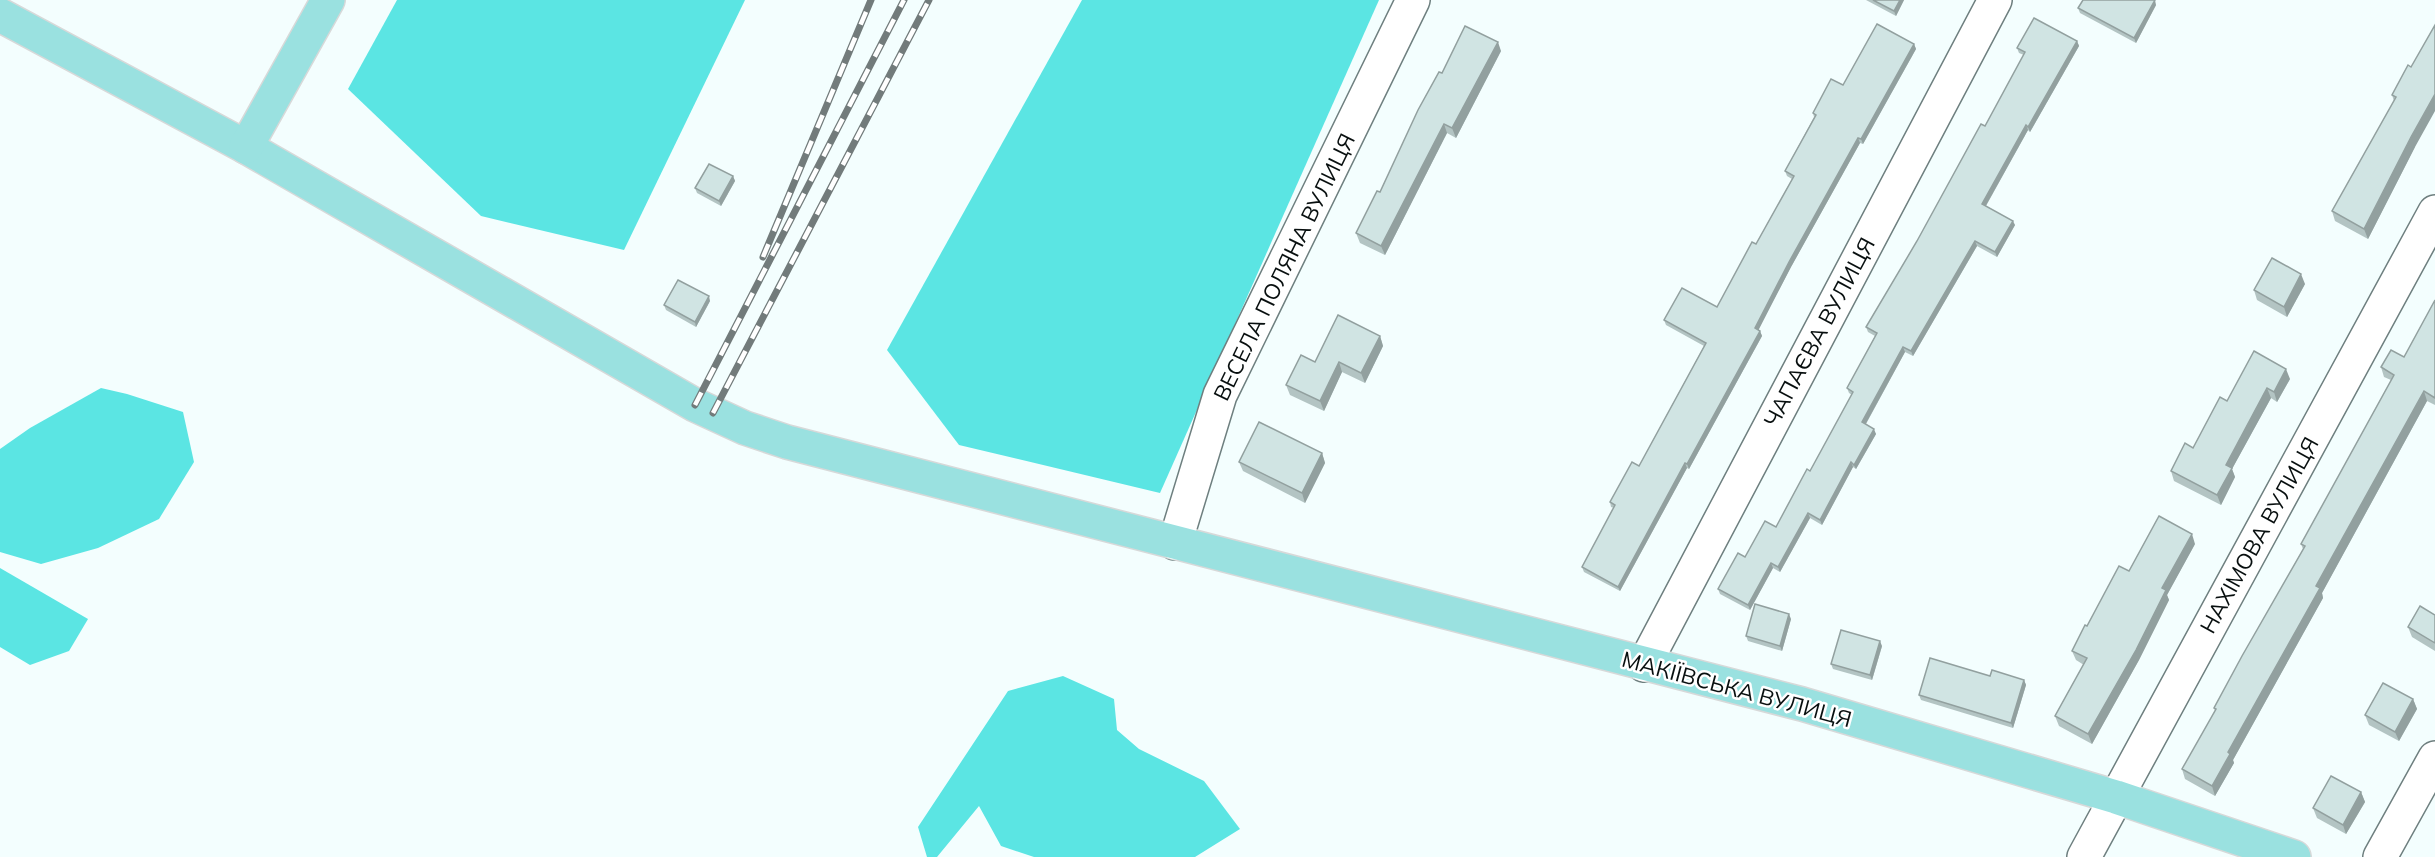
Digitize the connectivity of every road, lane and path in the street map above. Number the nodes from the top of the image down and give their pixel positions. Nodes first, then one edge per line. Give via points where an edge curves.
1 (328, 0) edge
2 (1413, 0) edge
3 (1995, 0) edge
4 (0, 15) edge
5 (246, 147) junction
6 (2435, 212) edge
7 (1175, 543) junction
8 (1644, 665) junction
9 (2435, 758) edge
10 (2116, 797) junction
11 (2084, 857) edge
12 (2294, 857) edge
13 (2380, 857) edge

1 - 5 main road
2 - 7 street, ВЕСЕЛА ПОЛЯНА ВУЛИЦЯ via 1220,395
3 - 8 street, ЧАПАЄВА ВУЛИЦЯ
4 - 5 main road, МАКІЇВСЬКА ВУЛИЦЯ
5 - 7 main road, МАКІЇВСЬКА ВУЛИЦЯ via 695,405 745,428
6 - 10 street, НАХІМОВА ВУЛИЦЯ
7 - 8 main road, МАКІЇВСЬКА ВУЛИЦЯ
8 - 10 main road, МАКІЇВСЬКА ВУЛИЦЯ via 1802,704
9 - 13 street
10 - 11 street, НАХІМОВА ВУЛИЦЯ
10 - 12 main road, МАКІЇВСЬКА ВУЛИЦЯ

